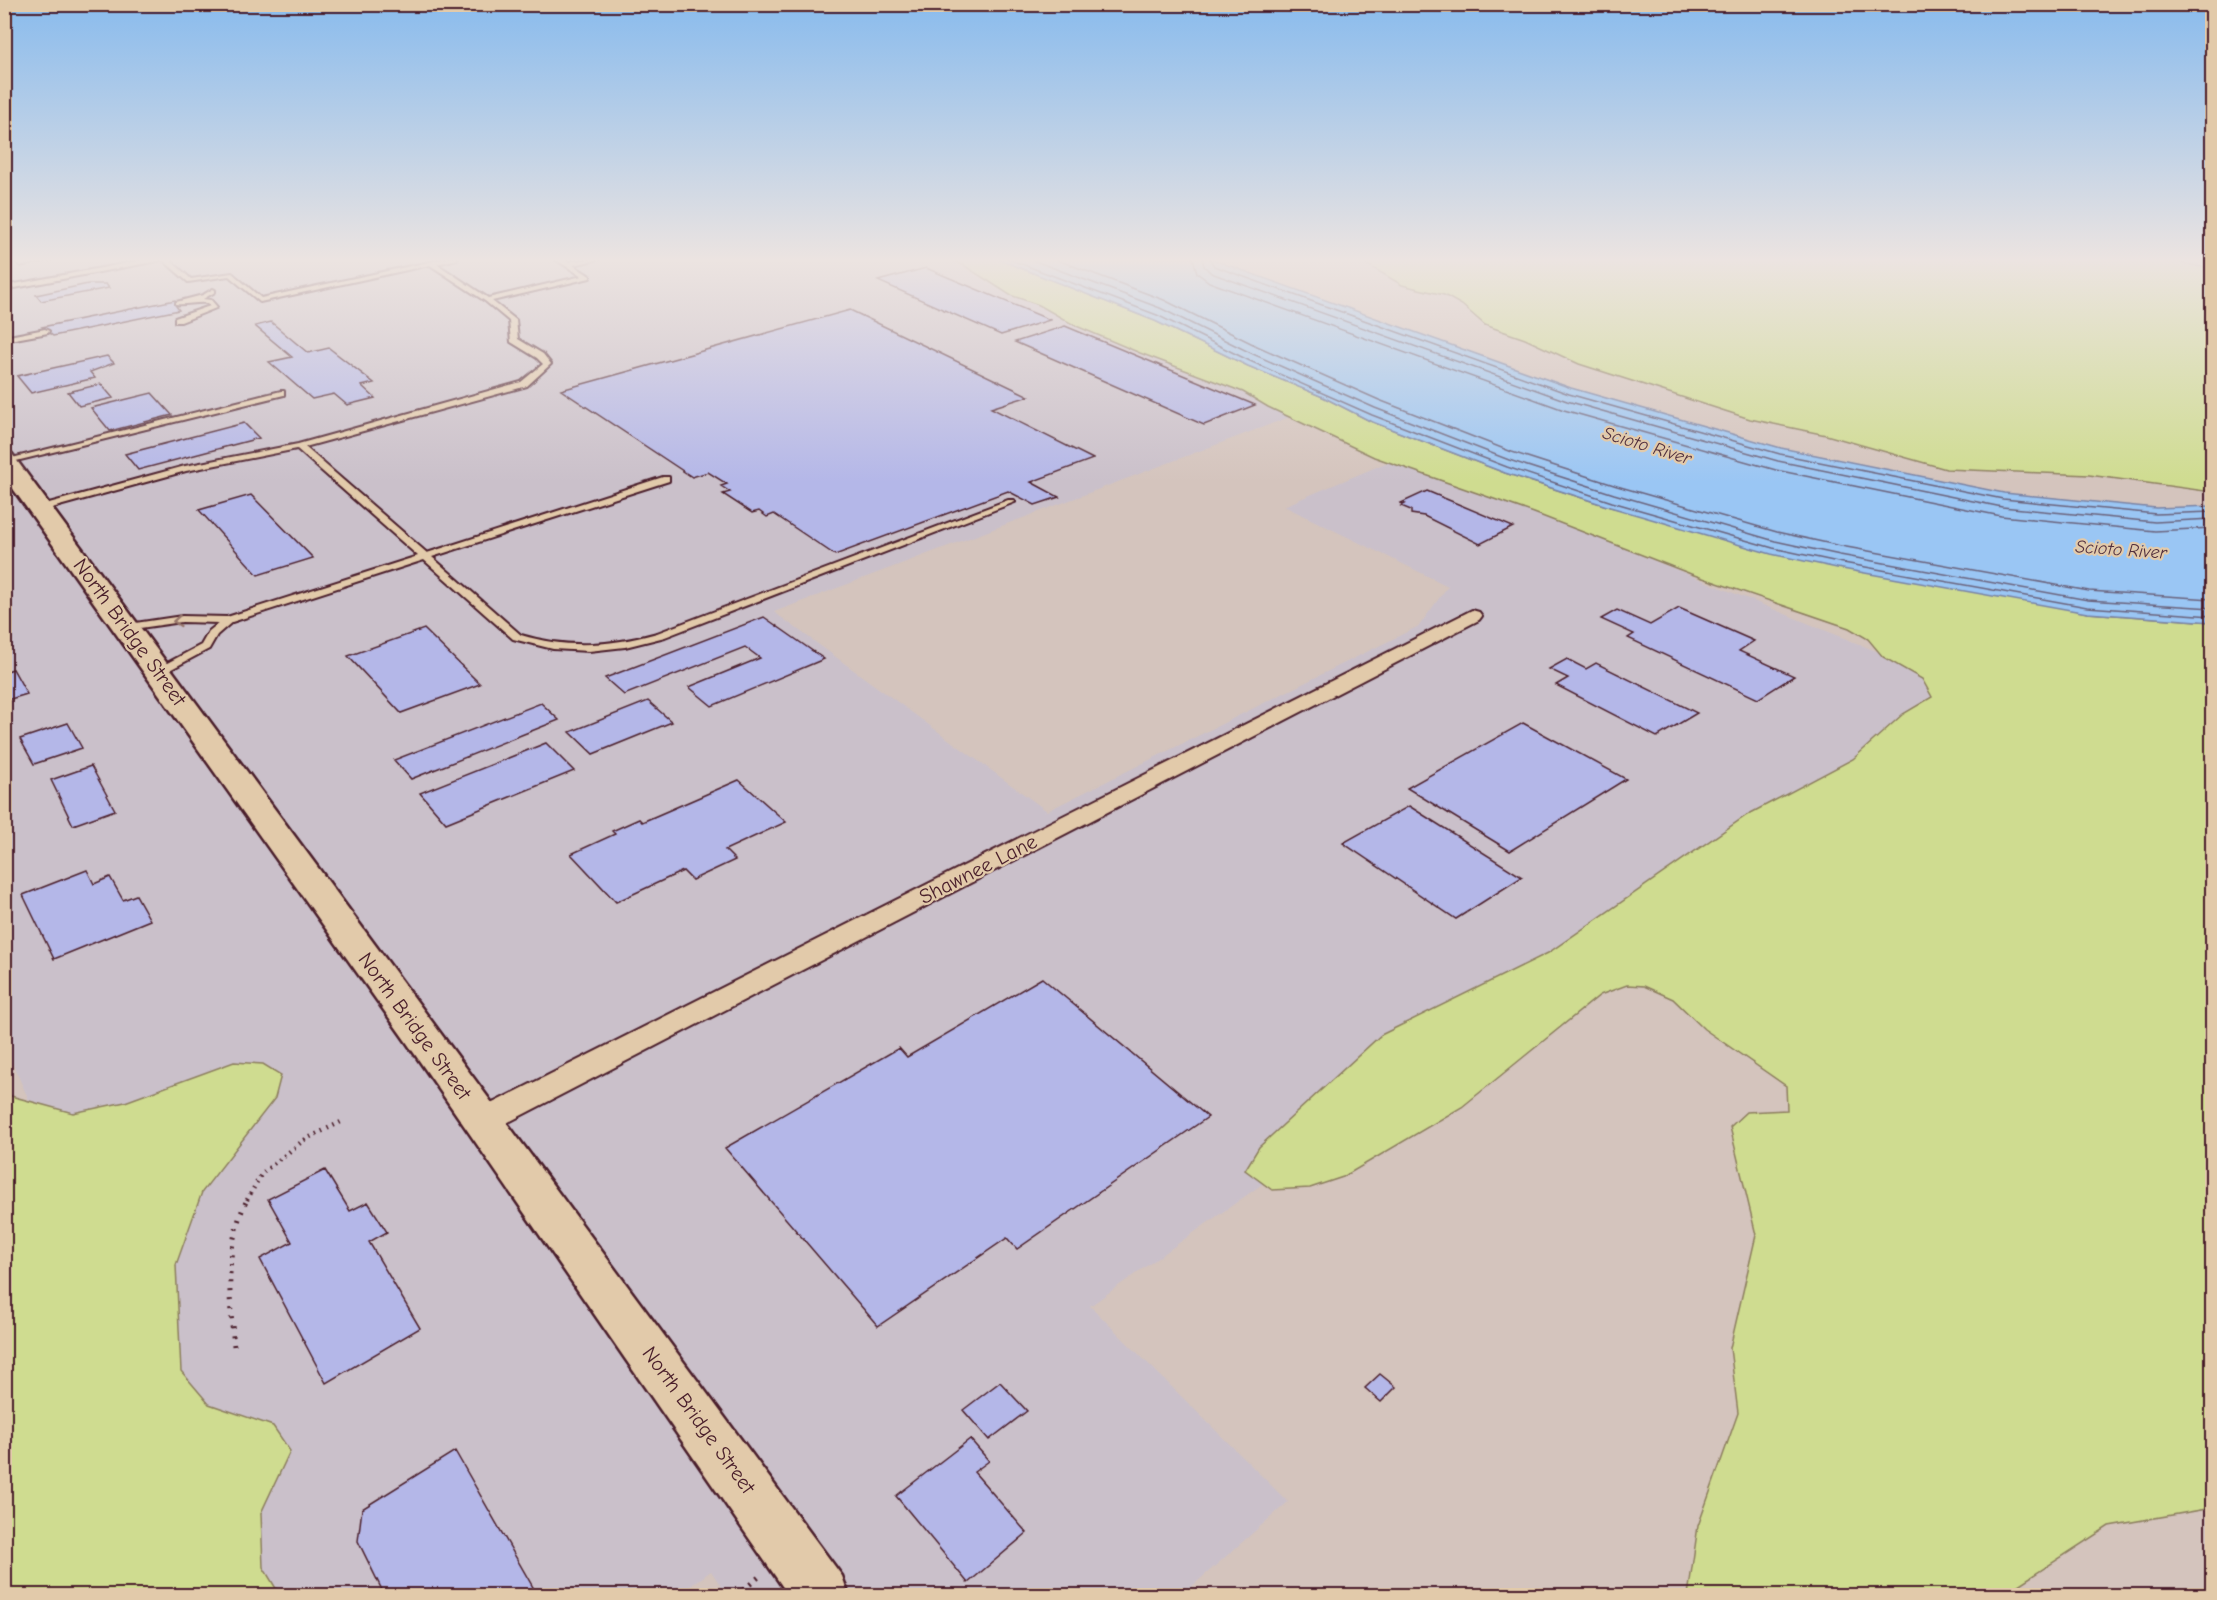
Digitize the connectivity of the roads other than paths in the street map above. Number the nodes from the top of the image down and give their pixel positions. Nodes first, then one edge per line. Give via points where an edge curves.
1 (36, 333) edge
2 (513, 333) edge
3 (4, 339) edge
4 (281, 393) dead end
5 (299, 446) junction
6 (6, 460) edge
7 (666, 479) dead end
8 (1011, 502) dead end
9 (41, 508) junction
10 (425, 556) junction
11 (1472, 616) dead end
12 (228, 620) junction
13 (126, 627) junction
14 (158, 672) junction
15 (484, 1121) junction
16 (822, 1596) edge

1 - 3 lane
2 - 5 lane via 514,340 547,364 524,384
4 - 6 lane
5 - 9 lane via 184,469
5 - 10 lane
6 - 9 main road, North Bridge Street
7 - 10 lane
8 - 10 lane via 661,635 605,648 541,645 518,637
9 - 13 main road, North Bridge Street
10 - 12 lane
11 - 15 street, Shawnee Lane
12 -> 13 lane via 182,620
12 - 14 lane via 205,646
13 - 14 main road, North Bridge Street
14 - 15 main road, North Bridge Street
15 - 16 main road, North Bridge Street

